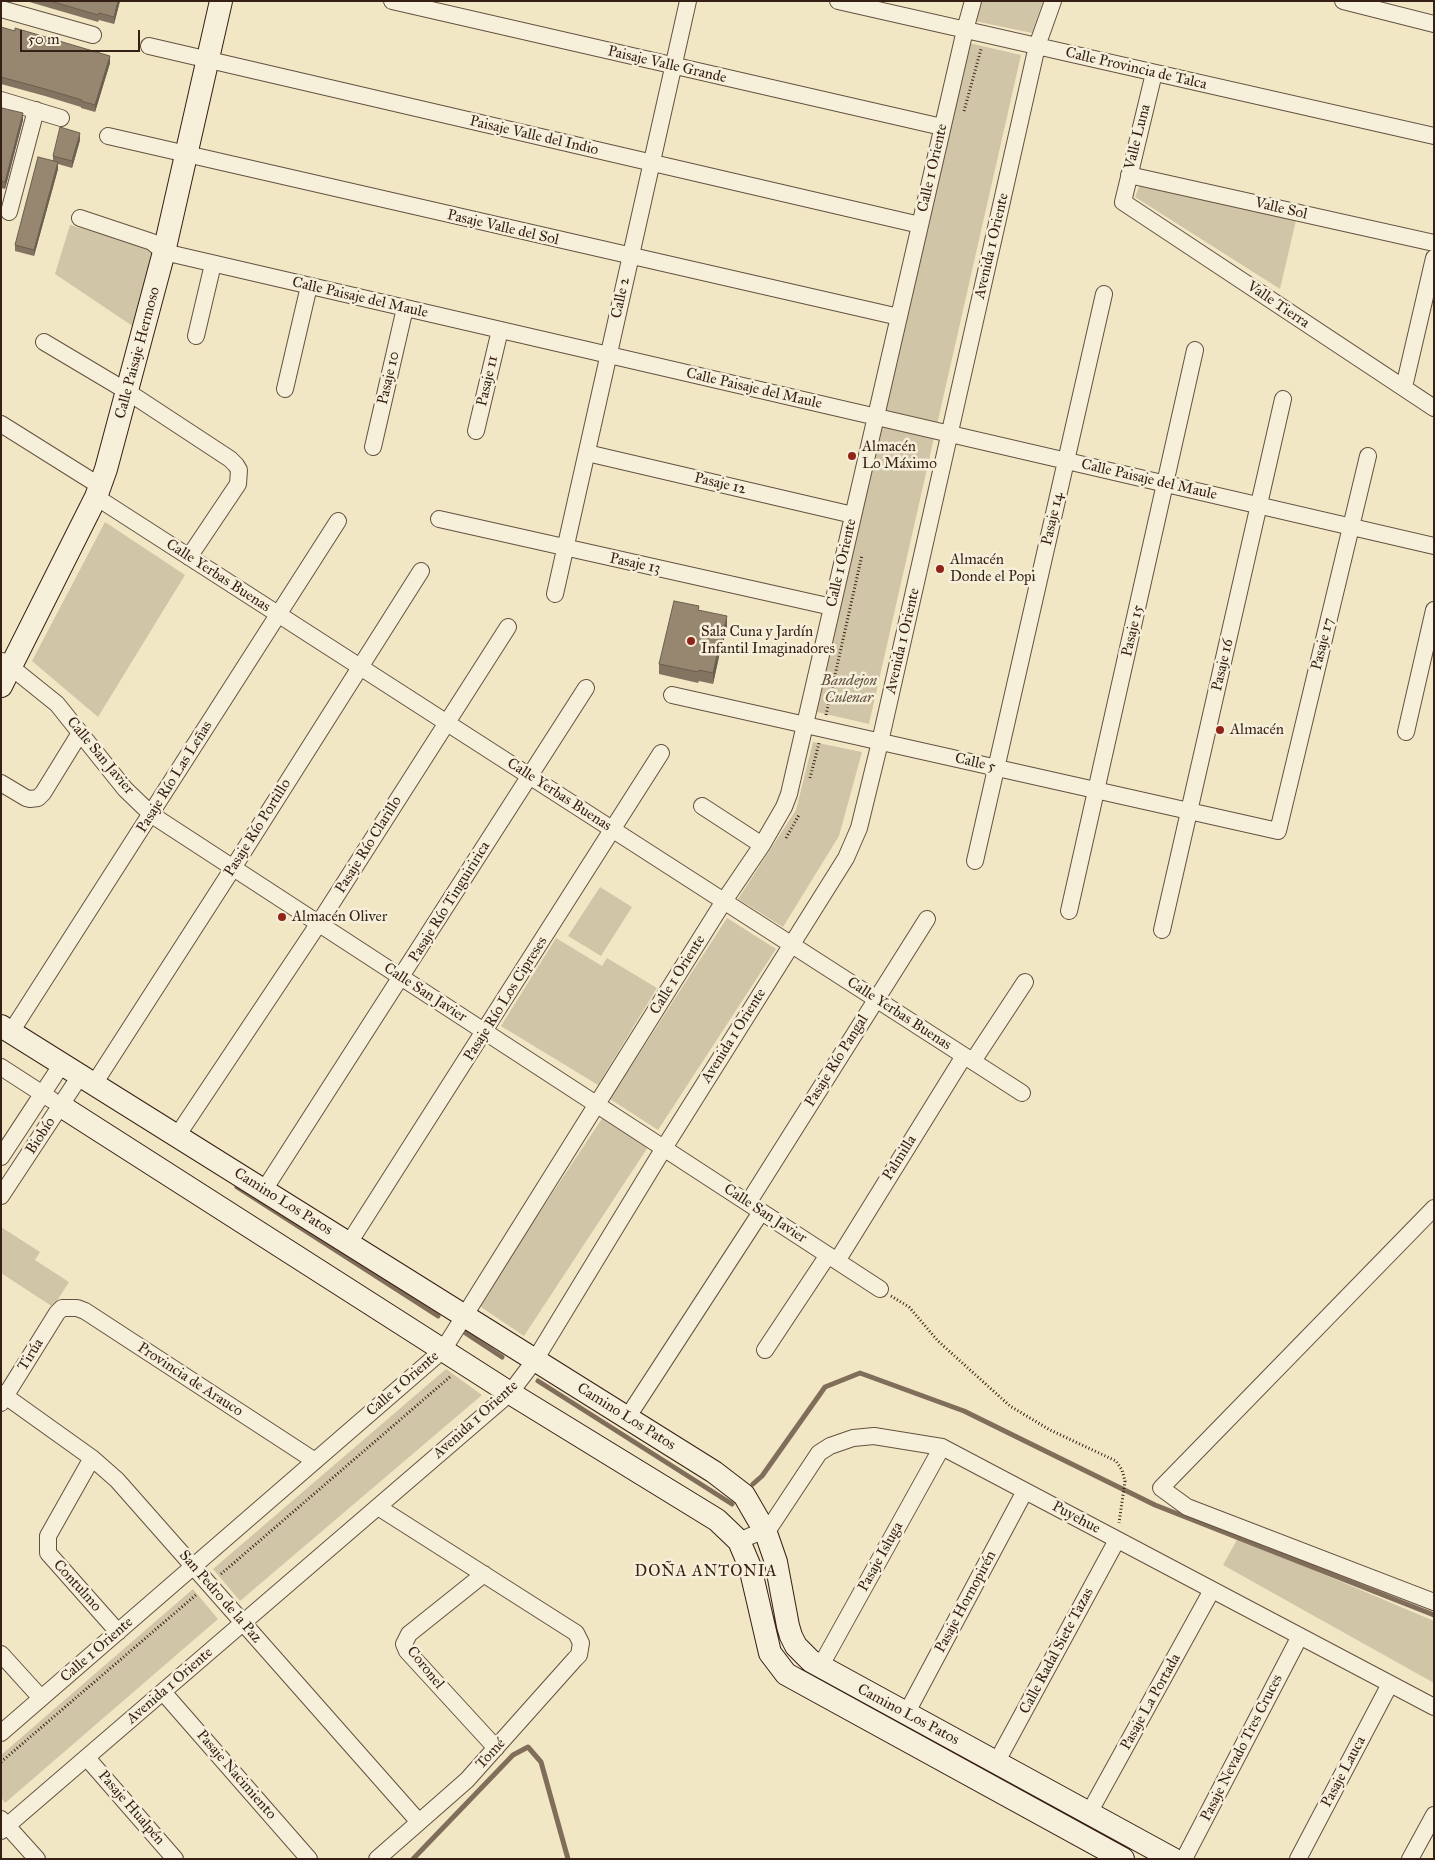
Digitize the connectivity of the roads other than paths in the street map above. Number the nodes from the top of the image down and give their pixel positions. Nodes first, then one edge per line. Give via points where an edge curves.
1 (221, 1) edge
2 (392, 1) edge
3 (688, 1) edge
4 (838, 1) edge
5 (973, 1) edge
6 (1053, 1) edge
7 (1343, 1) edge
8 (1386, 6) edge
9 (1, 9) edge
10 (1434, 24) edge
11 (965, 30) junction
12 (93, 35) dead end
13 (149, 46) dead end
14 (1038, 46) junction
15 (209, 60) junction
16 (675, 67) junction
17 (1154, 73) junction
18 (1, 100) edge
19 (36, 110) junction
20 (61, 118) dead end
21 (942, 127) junction
22 (108, 136) dead end
23 (1434, 136) edge
24 (186, 156) junction
25 (652, 164) junction
26 (1129, 175) junction
27 (1123, 202) joint
28 (9, 212) dead end
29 (80, 218) dead end
30 (920, 225) junction
31 (1434, 243) edge
32 (164, 252) junction
33 (630, 257) junction
34 (1434, 258) edge
35 (213, 264) junction
36 (309, 286) junction
37 (1104, 294) dead end
38 (405, 308) junction
39 (899, 317) junction
40 (500, 330) junction
41 (196, 336) dead end
42 (44, 342) dead end
43 (1195, 350) dead end
44 (609, 355) junction
45 (1404, 388) junction
46 (284, 389) dead end
47 (128, 392) junction
48 (1283, 399) dead end
49 (1434, 408) edge
50 (876, 417) junction
51 (1, 424) edge
52 (476, 431) dead end
53 (950, 434) junction
54 (373, 447) dead end
55 (586, 453) junction
56 (1368, 456) dead end
57 (1066, 461) junction
58 (1166, 484) junction
59 (98, 492) junction
60 (1259, 506) junction
61 (854, 515) junction
62 (439, 519) dead end
63 (338, 521) dead end
64 (1352, 527) junction
65 (1434, 546) edge
66 (565, 548) junction
67 (189, 557) junction
68 (421, 571) dead end
69 (554, 594) dead end
70 (832, 606) junction
71 (1434, 610) edge
72 (278, 615) junction
73 (508, 627) dead end
74 (1430, 638) edge
75 (360, 667) junction
76 (5, 672) edge
77 (586, 688) dead end
78 (672, 695) dead end
79 (446, 723) junction
80 (805, 725) junction
81 (1406, 732) dead end
82 (80, 733) junction
83 (880, 742) junction
84 (661, 753) dead end
85 (996, 768) junction
86 (530, 776) junction
87 (1, 783) edge
88 (1097, 790) junction
89 (702, 806) dead end
90 (1190, 811) junction
91 (152, 815) junction
92 (612, 830) junction
93 (1278, 831) joint
94 (762, 845) junction
95 (975, 861) dead end
96 (233, 868) junction
97 (724, 901) junction
98 (1069, 911) dead end
99 (927, 919) dead end
100 (319, 923) junction
101 (1162, 930) dead end
102 (791, 945) junction
103 (402, 978) junction
104 (1026, 982) dead end
105 (876, 1000) junction
106 (6, 1029) edge
107 (485, 1032) junction
108 (968, 1059) junction
109 (1, 1067) edge
110 (79, 1075) junction
111 (1022, 1093) dead end
112 (52, 1100) junction
113 (596, 1104) junction
114 (177, 1136) junction
115 (664, 1148) junction
116 (1, 1158) edge
117 (264, 1190) junction
118 (1, 1196) edge
119 (755, 1207) junction
120 (1434, 1208) edge
121 (349, 1244) junction
122 (832, 1258) junction
123 (880, 1289) road end
124 (62, 1308) joint
125 (464, 1316) junction
126 (443, 1350) junction
127 (765, 1350) dead end
128 (536, 1360) junction
129 (510, 1393) junction
130 (3, 1397) edge
131 (628, 1418) junction
132 (942, 1447) junction
133 (92, 1458) junction
134 (315, 1461) junction
135 (1025, 1491) junction
136 (378, 1507) junction
137 (766, 1533) junction
138 (739, 1540) junction
139 (1117, 1540) junction
140 (193, 1567) junction
141 (484, 1574) junction
142 (1212, 1590) junction
143 (1434, 1602) edge
144 (242, 1624) junction
145 (118, 1632) junction
146 (1300, 1636) junction
147 (1, 1654) edge
148 (820, 1667) junction
149 (1390, 1684) junction
150 (163, 1692) junction
151 (41, 1698) junction
152 (1434, 1708) edge
153 (906, 1714) junction
154 (1, 1733) edge
155 (496, 1748) junction
156 (86, 1758) junction
157 (996, 1763) junction
158 (1084, 1810) junction
159 (1434, 1815) edge
160 (419, 1822) junction
161 (3, 1825) edge
162 (1062, 1825) junction
163 (37, 1859) edge
164 (175, 1859) edge
165 (309, 1859) edge
166 (377, 1859) edge
167 (1123, 1859) edge
168 (1173, 1859) edge
169 (1184, 1859) edge
170 (1298, 1859) edge
171 (1410, 1859) edge

1 - 15 street, Calle Paisaje Hermoso
2 - 16 street, Paisaje Valle Grande
3 - 16 street, Calle 2
4 - 11 street, Calle Provincia de Talca
5 - 11 street, Calle 1 Oriente
6 - 14 street, Avenida 1 Oriente
7 - 8 street
8 - 10 street
9 - 12 street
11 - 14 street, Calle Provincia de Talca
11 - 21 street, Calle 1 Oriente
13 - 15 street, Paisaje Valle del Indio
14 - 17 street, Calle Provincia de Talca
14 - 53 street, Avenida 1 Oriente
15 - 24 street, Calle Paisaje Hermoso
15 - 25 street, Paisaje Valle del Indio
16 - 21 street, Paisaje Valle Grande
16 - 25 street, Calle 2
17 - 23 street, Calle Provincia de Talca
17 - 26 street, Valle Luna
18 - 19 street
19 - 20 street
19 - 28 street
21 - 30 street, Calle 1 Oriente
22 - 24 street, Pasaje Valle del Sol
24 - 32 street, Calle Paisaje Hermoso
24 - 33 street, Pasaje Valle del Sol
25 - 30 street, Paisaje Valle del Indio
25 - 33 street, Calle 2
26 - 27 street, Valle Luna
26 - 31 street, Valle Sol
27 - 45 street, Valle Tierra
29 - 32 street, Calle Paisaje del Maule via 152,242
30 - 39 street, Calle 1 Oriente
32 - 35 street, Calle Paisaje del Maule
32 - 47 street, Calle Paisaje Hermoso
33 - 39 street, Pasaje Valle del Sol
33 - 44 street, Calle 2
34 - 45 street
35 - 36 street, Calle Paisaje del Maule
35 - 41 street
36 - 38 street, Calle Paisaje del Maule
36 - 46 street
37 - 57 street, Pasaje 14
38 - 40 street, Calle Paisaje del Maule
38 - 54 street, Pasaje 10
39 - 50 street, Calle 1 Oriente
40 - 44 street, Calle Paisaje del Maule
40 - 52 street, Pasaje 11
42 - 47 street
43 - 58 street, Pasaje 15
44 - 50 street, Calle Paisaje del Maule
44 - 55 street, Calle 2
45 - 49 street, Valle Tierra
47 - 59 street, Calle Paisaje Hermoso
47 - 67 street via 230,459 239,470 238,484
48 - 60 street, Pasaje 16
50 - 53 street, Calle Paisaje del Maule
50 - 61 street, Calle 1 Oriente
51 - 59 street, Calle Yerbas Buenas
53 - 57 street, Calle Paisaje del Maule
53 - 83 street, Avenida 1 Oriente
55 - 61 street, Pasaje 12
55 - 66 street, Calle 2
56 - 64 street, Pasaje 17
57 - 58 street, Calle Paisaje del Maule
57 - 85 street, Pasaje 14
58 - 60 street, Calle Paisaje del Maule
58 - 88 street, Pasaje 15
59 - 67 street, Calle Yerbas Buenas
59 - 76 street, Calle Paisaje Hermoso
60 - 64 street, Calle Paisaje del Maule
60 - 90 street, Pasaje 16
61 - 70 street, Calle 1 Oriente
62 - 66 street, Pasaje 13
63 - 72 street, Pasaje Río Las Leñas
64 - 65 street, Calle Paisaje del Maule
64 - 93 street, Pasaje 17
66 - 69 street, Calle 2
66 - 70 street, Pasaje 13
67 - 72 street, Calle Yerbas Buenas
68 - 75 street, Pasaje Río Portillo
70 - 80 street, Calle 1 Oriente
71 - 74 street
72 - 75 street, Calle Yerbas Buenas
72 - 91 street, Pasaje Río Las Leñas
73 - 79 street, Pasaje Río Clarillo
74 - 81 street
75 - 79 street, Calle Yerbas Buenas
75 - 96 street, Pasaje Río Portillo
76 - 82 street, Calle San Javier via 57,704
77 - 86 street, Pasaje Río Tinguiririca
78 - 80 street, Calle 5
79 - 86 street, Calle Yerbas Buenas
79 - 100 street, Pasaje Río Clarillo
80 - 83 street, Calle 5
80 - 94 street, Calle 1 Oriente via 789,794
82 - 87 street via 38,798 26,798
82 - 91 street, Calle San Javier via 125,789
83 - 85 street, Calle 5
83 - 102 street, Avenida 1 Oriente via 854,842
84 - 92 street, Pasaje Río Los Cipreses
85 - 88 street, Calle 5
85 - 95 street, Pasaje 14
86 - 92 street, Calle Yerbas Buenas
86 - 103 street, Pasaje Río Tinguiririca
88 - 90 street, Calle 5
88 - 98 street, Pasaje 15
89 - 94 street
90 - 93 street, Calle 5
90 - 101 street, Pasaje 16
91 - 96 street, Calle San Javier
91 - 106 street, Pasaje Río Las Leñas
92 - 97 street, Calle Yerbas Buenas
92 - 107 street, Pasaje Río Los Cipreses
94 - 97 street, Calle 1 Oriente
96 - 100 street, Calle San Javier
96 - 110 street, Pasaje Río Portillo
97 - 102 street, Calle Yerbas Buenas
97 - 113 street, Calle 1 Oriente
99 - 105 street, Pasaje Río Pangal
100 - 103 street, Calle San Javier
100 - 114 street, Pasaje Río Clarillo
102 - 105 street, Calle Yerbas Buenas
102 - 115 street, Avenida 1 Oriente
103 - 107 street, Calle San Javier
103 - 117 street, Pasaje Río Tinguiririca
104 - 108 street, Palmilla
105 - 108 street, Calle Yerbas Buenas
105 - 119 street, Pasaje Río Pangal
106 - 110 street, Camino Los Patos
107 - 113 street, Calle San Javier
107 - 121 street, Pasaje Río Los Cipreses
108 - 111 street, Calle Yerbas Buenas
108 - 122 street, Palmilla
109 - 112 street, Camino Los Patos
110 - 112 street, Biobío
110 - 114 street, Camino Los Patos
112 - 116 street, Biobío
112 - 118 street, Biobío
112 - 126 street, Camino Los Patos
113 - 115 street, Calle San Javier
113 - 125 street, Calle 1 Oriente
114 - 117 street, Camino Los Patos
115 - 119 street, Calle San Javier
115 - 128 street, Avenida 1 Oriente
117 - 121 street, Camino Los Patos
119 - 122 street, Calle San Javier
119 - 131 street, Pasaje Río Pangal
120 - 143 street via 1161,1488 1187,1507
121 - 125 street, Camino Los Patos
122 - 123 street, Calle San Javier
122 - 127 street, Palmilla
124 - 130 street, Tirúa
124 - 134 street, Provincia de Arauco via 85,1312
125 - 126 street, Calle 1 Oriente
125 - 128 street, Camino Los Patos
126 - 129 street, Camino Los Patos
126 - 134 street, Calle 1 Oriente
128 - 129 street, Avenida 1 Oriente
128 - 131 street, Camino Los Patos
129 - 136 street, Avenida 1 Oriente
129 - 138 street, Camino Los Patos via 717,1520
130 - 133 street, San Pedro de la Paz
131 - 137 street, Camino Los Patos via 714,1472 744,1495
132 - 135 street, Puyehue
132 - 137 street, Puyehue via 874,1436 853,1438 830,1446 818,1453
132 - 148 street, Pasaje Isluga
133 - 140 street, San Pedro de la Paz via 117,1480
133 - 145 street, Contulmo via 48,1536 48,1553
134 - 140 street, Calle 1 Oriente
135 - 139 street, Puyehue
135 - 153 street, Pasaje Hornopirén
136 - 141 street
136 - 144 street, Avenida 1 Oriente
137 - 138 street
137 - 148 street, Camino Los Patos via 776,1562 791,1636 803,1654
138 - 162 street, Camino Los Patos via 750,1567 770,1653 786,1674
139 - 142 street, Puyehue
139 - 157 street, Calle Radal Siete Tazas
140 - 144 street, San Pedro de la Paz
140 - 145 street, Calle 1 Oriente
141 - 155 street, Coronel via 409,1634 404,1644
141 - 155 street, Tomé via 576,1633 581,1643 578,1655
142 - 146 street, Puyehue
142 - 158 street, Pasaje La Portada
144 - 150 street, Avenida 1 Oriente
144 - 160 street, San Pedro de la Paz
145 - 151 street, Calle 1 Oriente
146 - 149 street, Puyehue
146 - 169 street, Pasaje Nevado Tres Cruces
147 - 151 street
148 - 153 street, Camino Los Patos
149 - 152 street, Puyehue
149 - 170 street, Pasaje Lauca
150 - 156 street, Avenida 1 Oriente
150 - 165 street, Pasaje Nacimiento
151 - 154 street, Calle 1 Oriente
153 - 157 street, Camino Los Patos
155 - 160 street, Tomé via 467,1780
156 - 161 street, Avenida 1 Oriente
156 - 164 street, Pasaje Hualpén
157 - 158 street, Camino Los Patos
158 - 162 street, Pasaje La Portada via 1080,1822 1072,1827
158 - 168 street, Camino Los Patos
159 - 171 street
160 - 166 street, Tomé
161 - 163 street
162 - 167 street, Camino Los Patos

